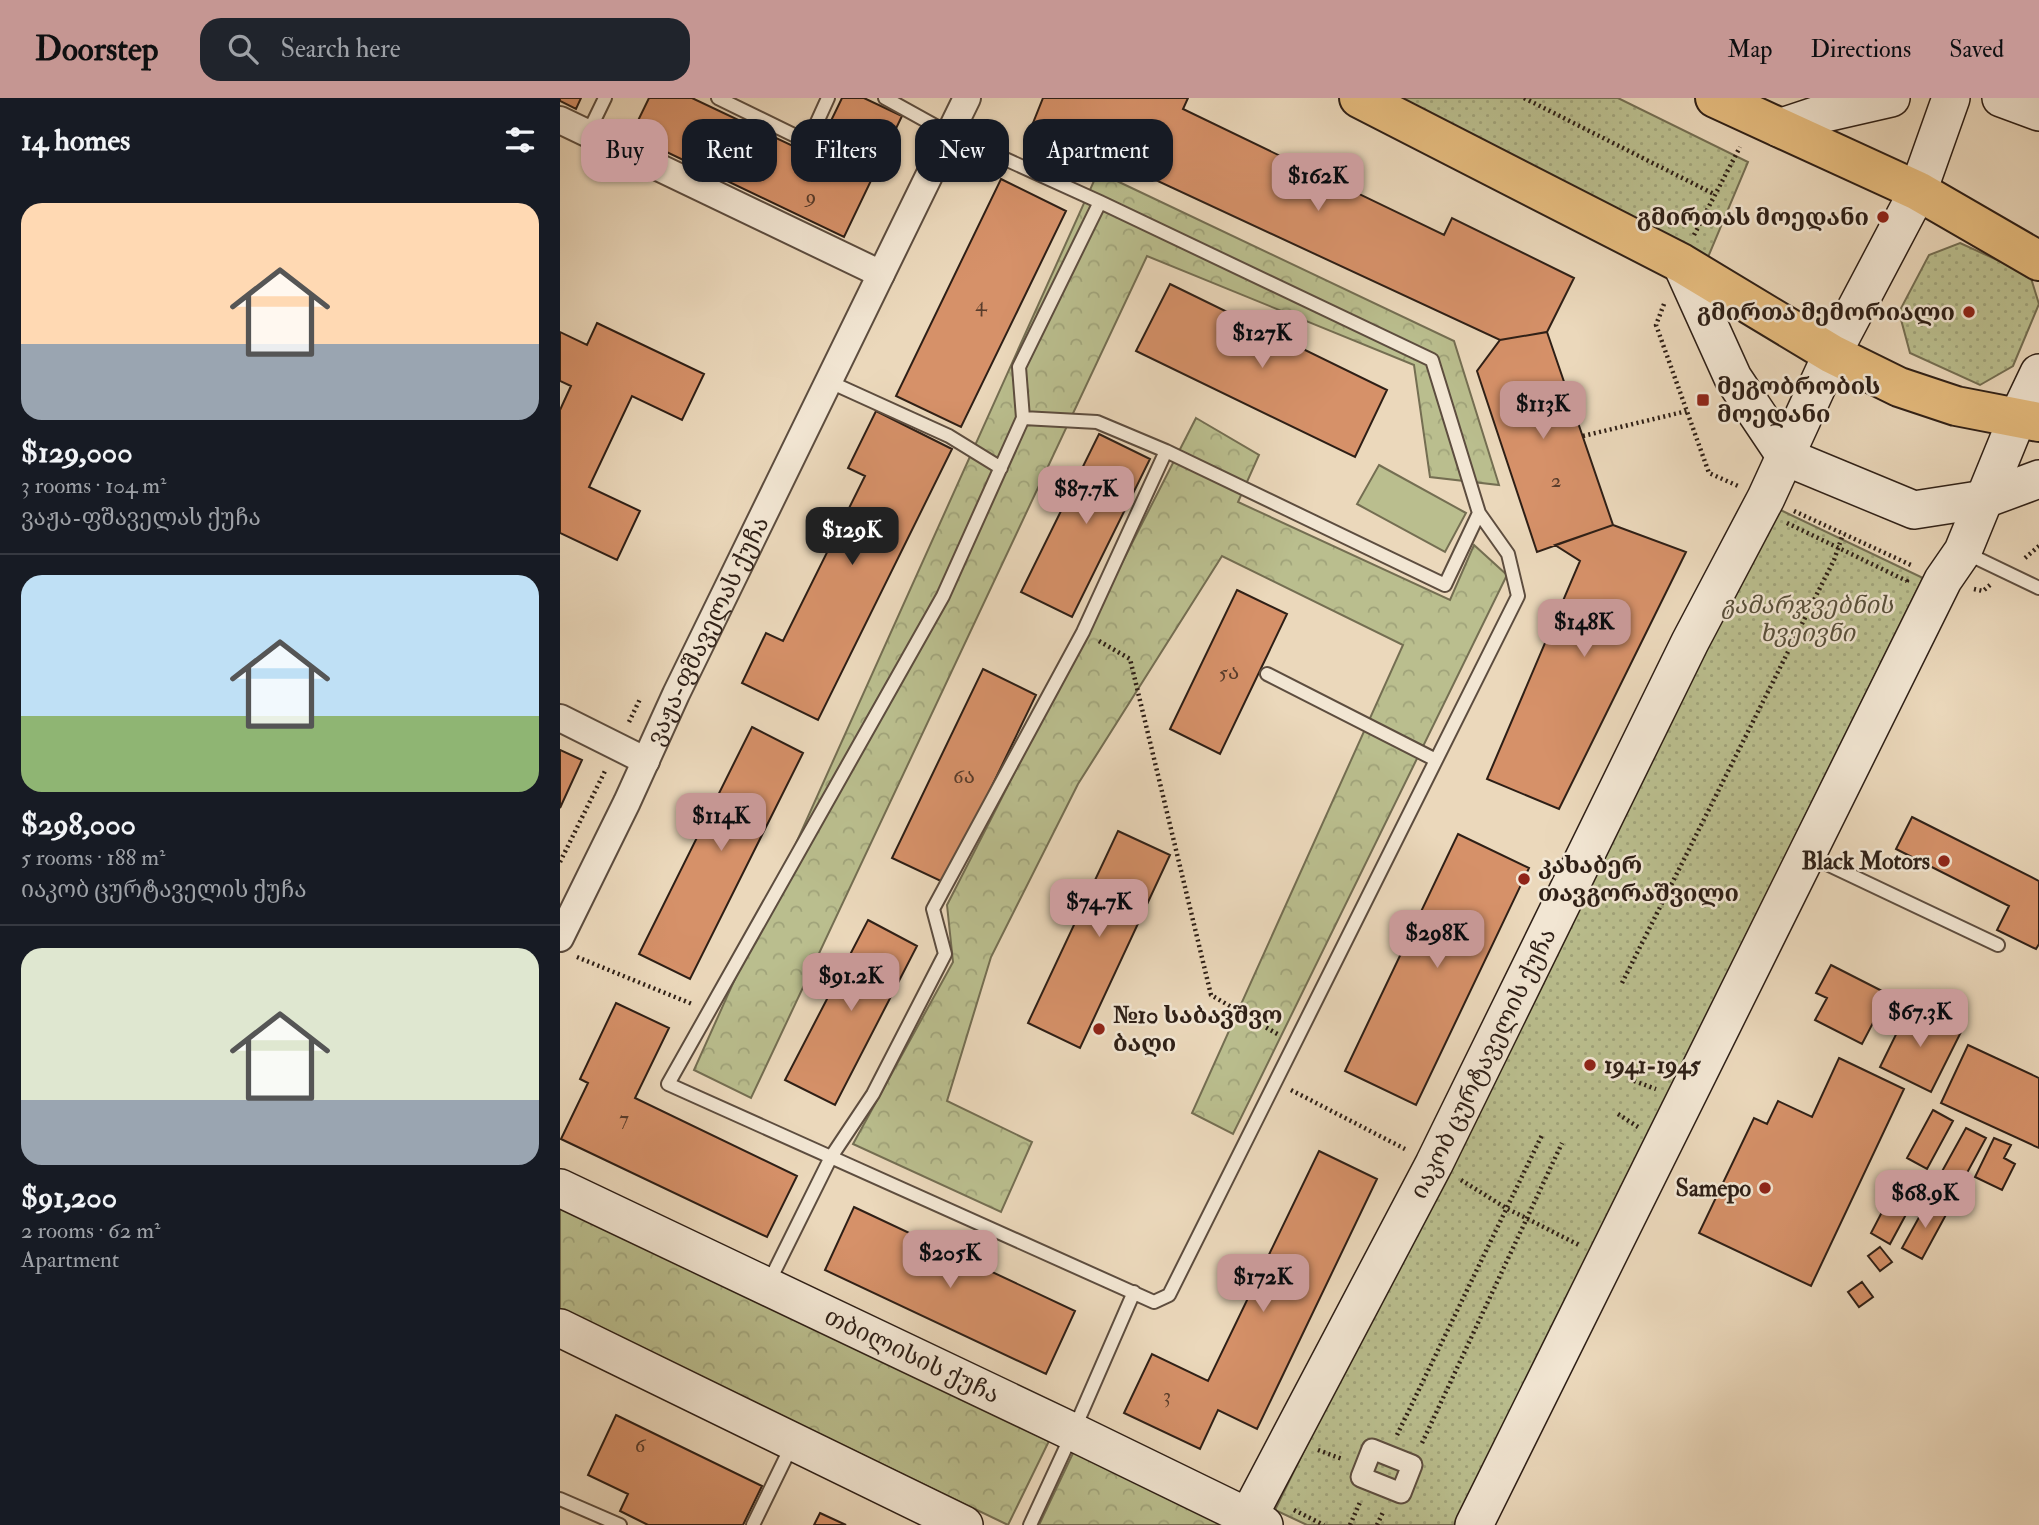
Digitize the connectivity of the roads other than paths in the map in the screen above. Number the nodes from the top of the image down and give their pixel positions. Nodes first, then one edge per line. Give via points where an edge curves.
1 (605, 98) edge
2 (718, 98) edge
3 (828, 98) edge
4 (885, 98) edge
5 (967, 98) edge
6 (1359, 98) edge
7 (1715, 98) edge
8 (1891, 98) edge
9 (1951, 98) edge
10 (2001, 98) edge
11 (2039, 112) edge
12 (595, 119) edge
13 (923, 119) edge
14 (957, 119) edge
15 (560, 120) edge
16 (1779, 128) junction
17 (581, 130) edge
18 (1009, 161) edge
19 (668, 171) edge
20 (926, 182) edge
21 (1918, 191) junction
22 (1100, 202) junction
23 (2039, 261) edge
24 (1681, 263) junction
25 (881, 274) junction
26 (1832, 354) junction
27 (2039, 373) edge
28 (830, 382) junction
29 (1023, 418) junction
30 (2028, 421) edge
31 (1166, 451) junction
32 (1786, 457) junction
33 (1000, 468) junction
34 (2039, 479) edge
35 (1985, 499) junction
36 (1479, 513) junction
37 (1963, 551) junction
38 (2039, 588) edge
39 (1267, 674) dead end
40 (560, 718) edge
41 (1436, 760) junction
42 (646, 761) junction
43 (1807, 854) junction
44 (1998, 945) dead end
45 (566, 946) edge
46 (831, 1157) junction
47 (560, 1188) edge
48 (767, 1286) junction
49 (1133, 1292) junction
50 (560, 1328) edge
51 (1073, 1432) junction
52 (794, 1442) junction
53 (1366, 1468) joint
54 (560, 1499) edge
55 (1256, 1521) edge
56 (620, 1525) edge
57 (753, 1525) edge
58 (964, 1525) edge
59 (1030, 1525) edge
60 (1474, 1525) edge

1 - 12 lane
2 - 3 lane via 808,142
4 - 13 lane
5 - 14 street, ვაჟა-ფშაველას ქუჩა
6 - 24 main road
7 - 16 main road
8 - 16 main road
9 - 21 main road
10 - 11 main road
15 - 17 street
16 - 21 main road
18 - 22 lane
19 - 25 street
20 - 25 street, ვაჟა-ფშაველას ქუჩა
21 - 23 main road
21 - 26 main road
22 - 29 lane via 1019,368
22 - 36 lane via 1432,360
24 - 26 main road
24 - 32 main road via 1733,378
25 - 28 street, ვაჟა-ფშაველას ქუჩა
26 - 30 main road via 1899,387 1956,406
26 - 32 main road
27 - 30 main road
28 - 33 lane via 949,436
28 - 42 street, ვაჟა-ფშაველას ქუჩა
29 - 31 lane via 1097,422
29 - 33 lane
30 - 35 main road
31 - 36 lane via 1445,585
31 - 46 lane via 1083,632 933,909 945,954 873,1094
32 - 35 main road via 1914,510
32 - 55 main road, იაკობ ცურტაველის ქუჩა via 1434,1164 1290,1439
33 - 46 lane via 943,596 668,1084
34 - 35 main road
35 - 37 main road
36 - 41 lane via 1508,554 1518,596
37 - 38 lane
37 - 43 main road via 1943,580
39 - 41 lane
40 - 42 street
41 - 49 lane via 1169,1295 1154,1302
42 - 45 street, ვაჟა-ფშაველას ქუჩა
43 - 44 lane
43 - 60 main road
46 - 48 lane
46 - 49 lane
47 - 48 main road, თბილისის ქუჩა
48 - 51 main road, თბილისის ქუჩა
49 - 51 lane
50 - 52 main road
51 - 55 main road, თბილისის ქუჩა
51 - 59 lane
52 - 57 lane
52 - 58 main road
53 - 53 street via 1372,1449 1412,1465 1401,1493 1361,1477
54 - 56 lane

